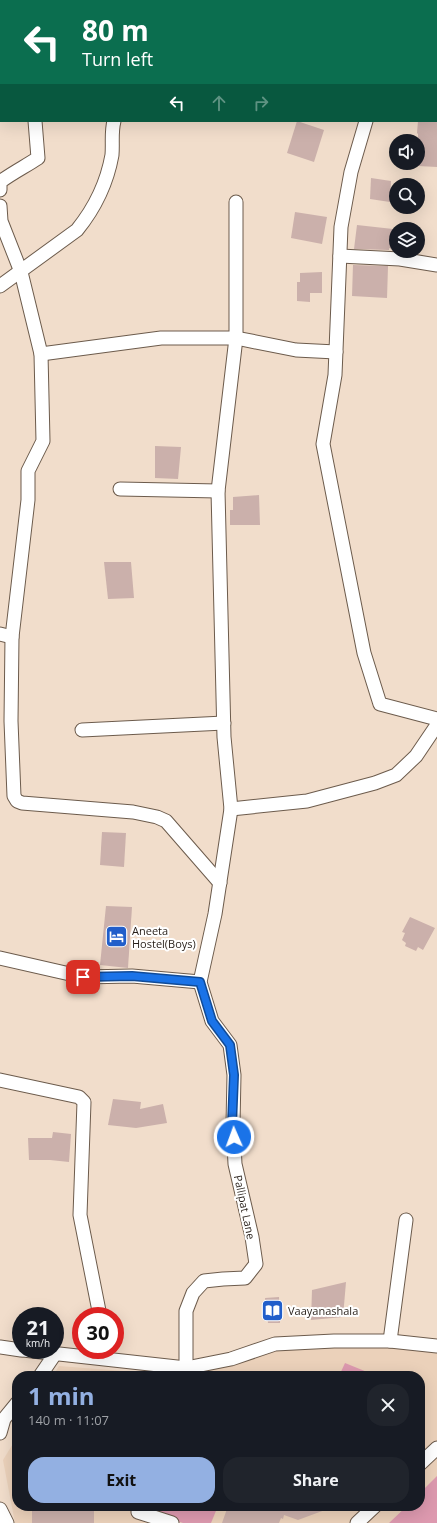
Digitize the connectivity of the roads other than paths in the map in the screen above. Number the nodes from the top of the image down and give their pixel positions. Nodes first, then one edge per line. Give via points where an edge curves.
1 (35, 122) edge
2 (114, 122) edge
3 (366, 122) edge
4 (0, 190) edge
5 (236, 202) dead end
6 (0, 206) edge
7 (340, 256) junction
8 (437, 265) edge
9 (21, 272) junction
10 (0, 286) edge
11 (236, 338) junction
12 (336, 352) junction
13 (41, 354) junction
14 (120, 490) dead end
15 (218, 491) junction
16 (6, 635) edge
17 (437, 718) edge
18 (6, 721) edge
19 (224, 723) junction
20 (437, 725) edge
21 (82, 730) dead end
22 (231, 809) junction
23 (220, 883) junction
24 (0, 958) edge
25 (200, 982) junction
26 (0, 1080) edge
27 (406, 1220) dead end
28 (98, 1307) edge
29 (390, 1341) junction
30 (437, 1346) edge
31 (0, 1347) edge
32 (12, 1349) edge
33 (124, 1358) edge
34 (52, 1359) edge
35 (186, 1368) junction
36 (43, 1371) edge
37 (12, 1409) edge
38 (0, 1433) edge
39 (437, 1448) edge
40 (425, 1459) edge
41 (0, 1509) edge
42 (370, 1511) edge
43 (138, 1512) dead end
44 (7, 1523) edge
45 (172, 1523) edge
46 (357, 1523) edge

1 - 4 street via 38,158 0,182
2 - 9 street via 112,155 102,191 86,218 77,230
3 - 7 street via 340,227
5 - 11 street
6 - 9 street via 1,221
7 - 8 street via 400,259
7 - 12 street
9 - 10 street
9 - 13 street
11 - 12 street via 296,350
11 - 13 street via 161,338
11 - 15 street
12 - 17 street via 335,375 322,444 364,653 380,704
13 - 16 street via 43,441 28,471 28,500
14 - 15 street
15 - 19 street
16 - 18 street
18 - 23 street via 16,801 133,812 157,817 166,821
19 - 21 street
19 - 22 street
20 - 22 street via 416,756 396,775 375,784 307,801
22 - 23 street
23 - 25 street
24 - 25 street via 83,977 132,976
25 - 35 street, Pallipat Lane via 212,1021 230,1045 234,1075 232,1124 235,1164 256,1264 245,1278 204,1281 193,1293 186,1312
26 - 28 street via 79,1097 84,1102 80,1215
27 - 29 street
29 - 30 street
29 - 35 street via 275,1344 231,1359
31 - 32 street
33 - 35 street
34 - 36 street
37 - 38 street via 4,1419
39 - 40 street
41 - 44 street
42 - 46 street
43 - 45 street

